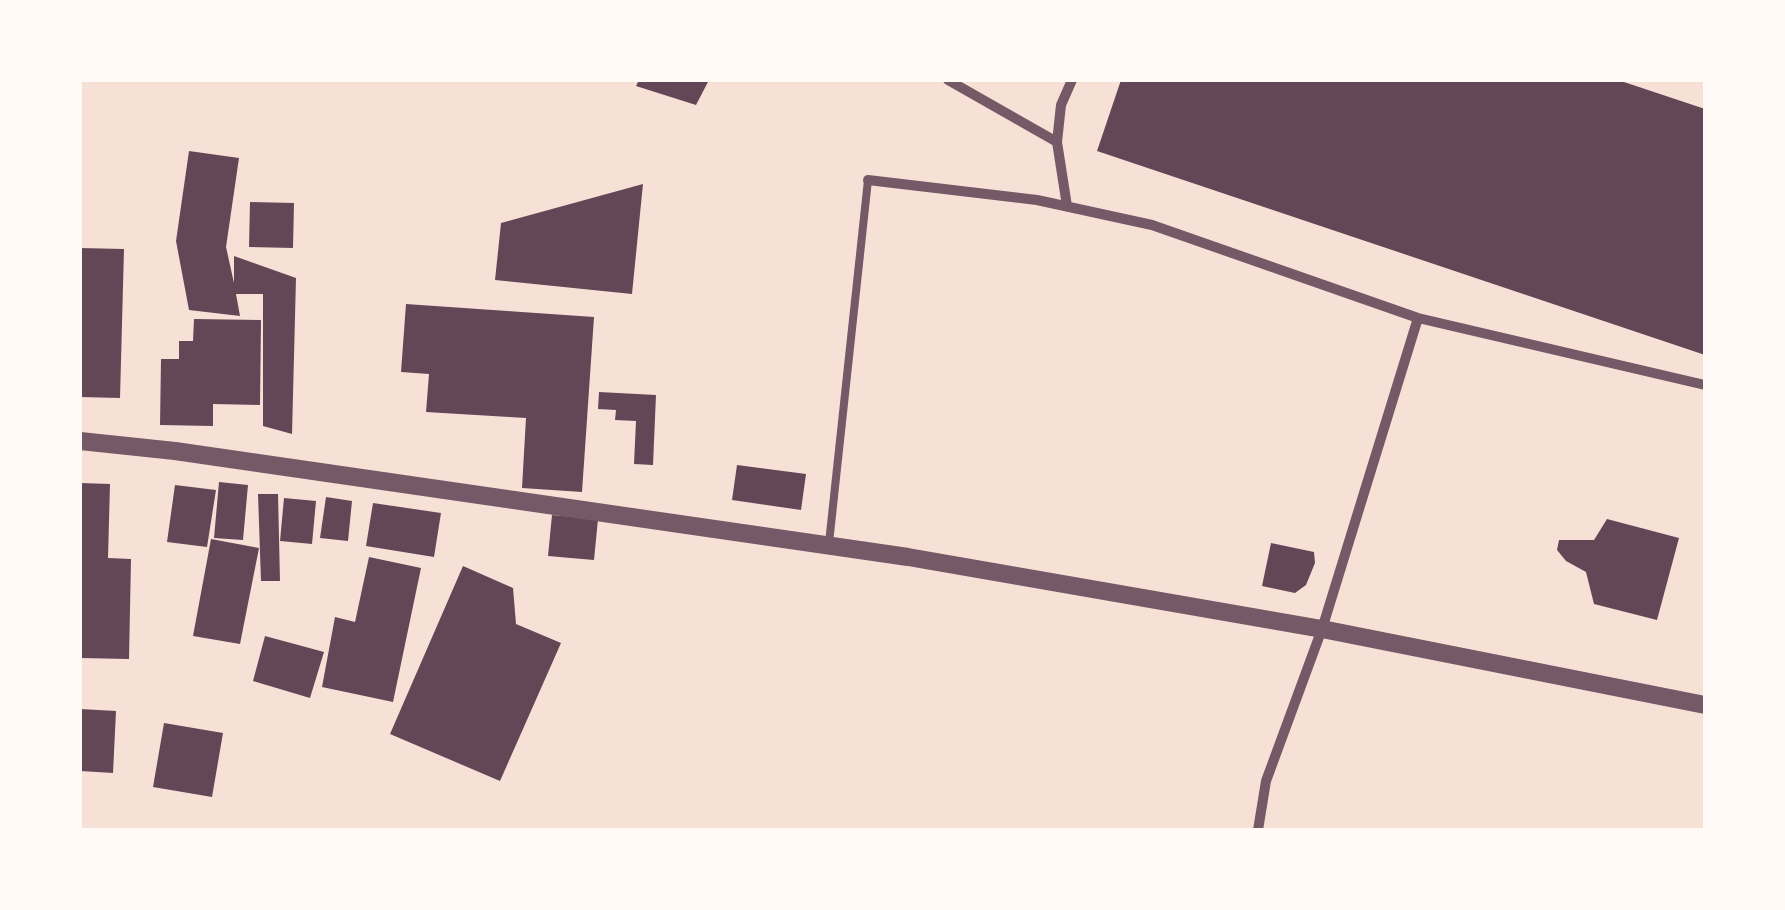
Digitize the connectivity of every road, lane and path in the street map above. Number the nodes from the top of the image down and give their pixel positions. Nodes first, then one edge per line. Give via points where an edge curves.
1 (948, 80) edge
2 (1072, 80) edge
3 (1057, 142) junction
4 (868, 180) joint
5 (1067, 206) junction
6 (1418, 318) junction
7 (1705, 386) edge
8 (80, 441) edge
9 (829, 545) junction
10 (1322, 629) junction
11 (1705, 705) edge
12 (1258, 830) edge

1 - 3 street
2 - 3 street
3 - 5 street
4 - 5 street
4 - 9 lane
5 - 6 street via 1152,225
6 - 7 street
6 - 10 street
8 - 9 street
9 - 10 street
10 - 11 street
10 - 12 street via 1266,781

